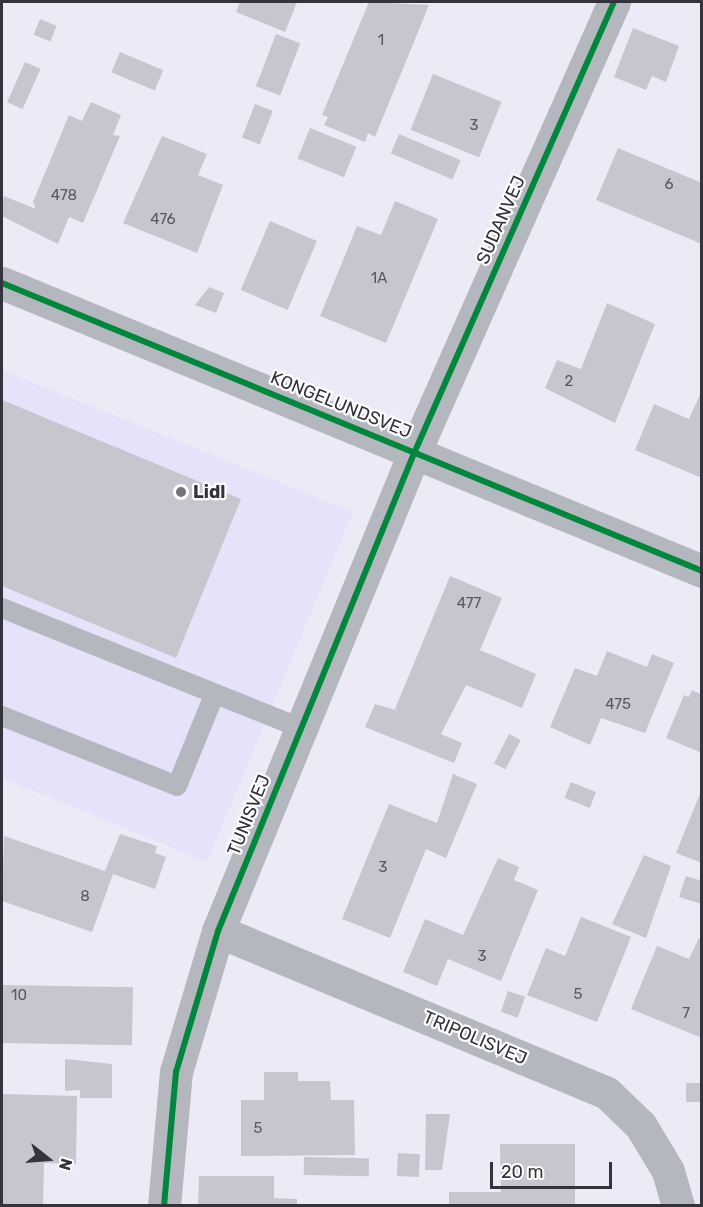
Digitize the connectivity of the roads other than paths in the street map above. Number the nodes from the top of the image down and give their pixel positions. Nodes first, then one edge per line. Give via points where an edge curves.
1 (614, 2) edge
2 (2, 283) edge
3 (415, 451) junction
4 (702, 571) edge
5 (2, 608) edge
6 (215, 693) junction
7 (2, 716) edge
8 (301, 728) junction
9 (218, 931) junction
10 (164, 1206) edge
11 (678, 1206) edge

1 - 3 street, SUDANVEJ
2 - 3 street, KONGELUNDSVEJ
3 - 4 street, KONGELUNDSVEJ
3 - 8 street, TUNISVEJ
5 - 6 lane
6 - 7 lane via 177,786
6 - 8 lane
8 - 9 street, TUNISVEJ
9 - 10 street, TUNISVEJ via 176,1072
9 - 11 street, TRIPOLISVEJ via 607,1093 641,1126 668,1171

